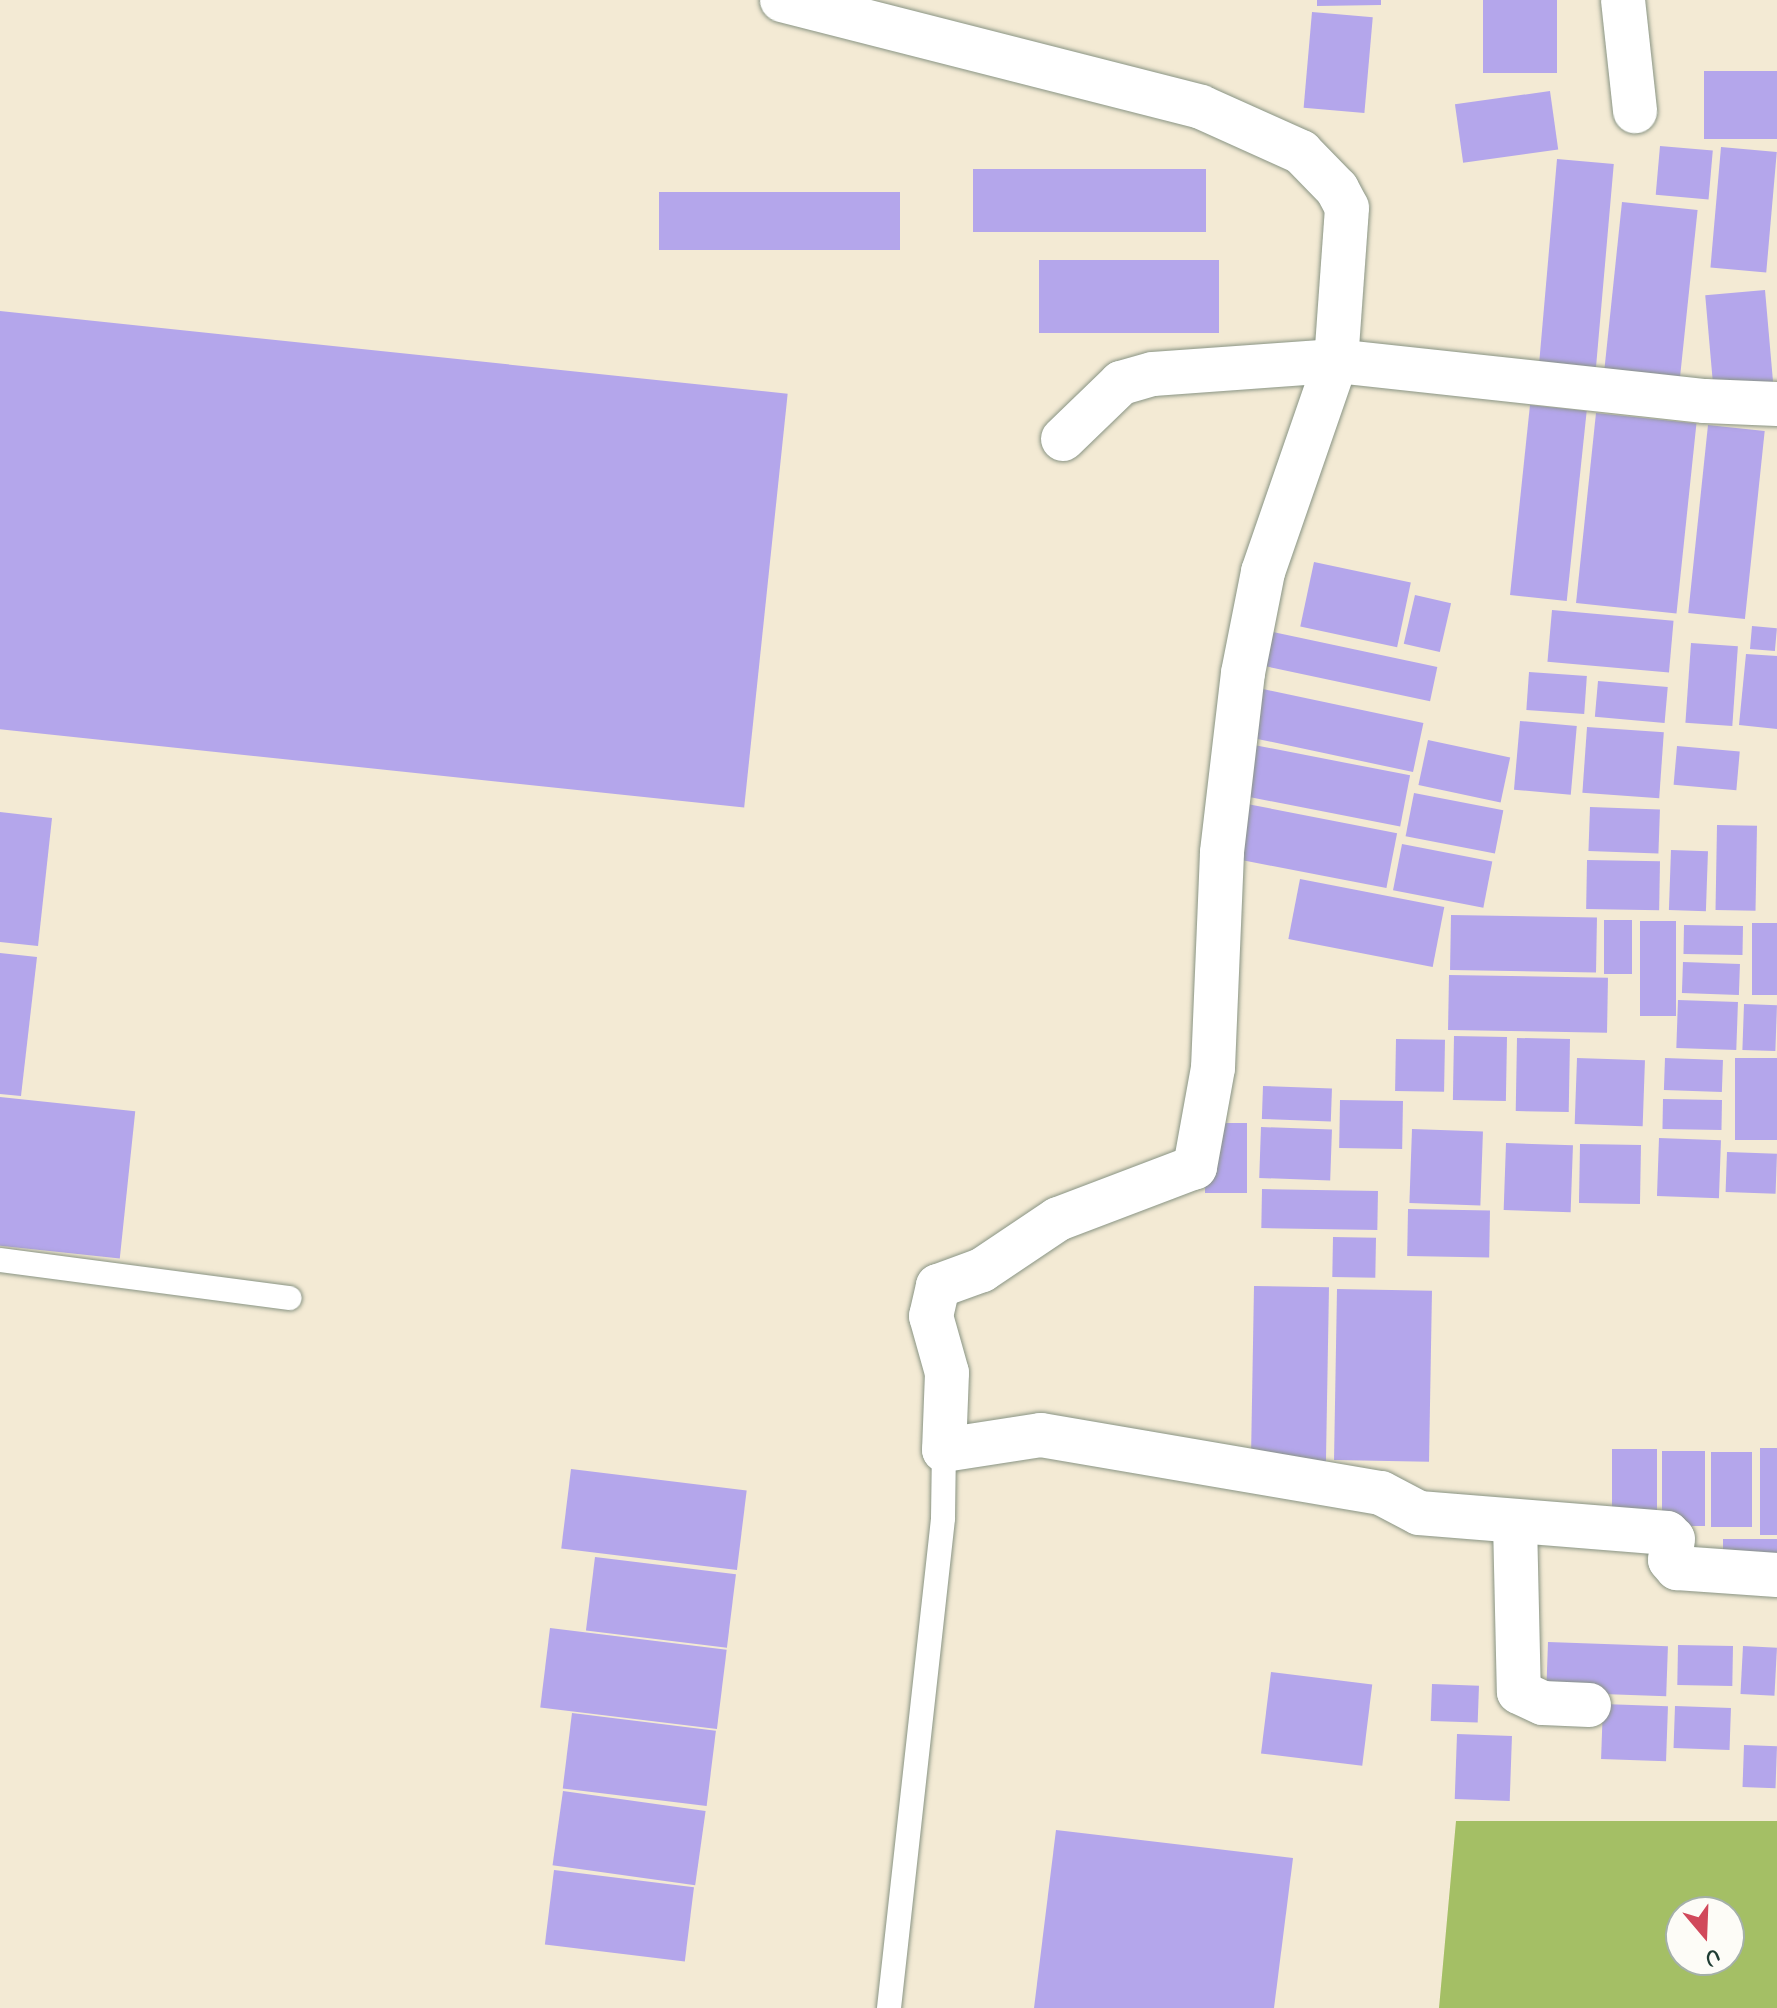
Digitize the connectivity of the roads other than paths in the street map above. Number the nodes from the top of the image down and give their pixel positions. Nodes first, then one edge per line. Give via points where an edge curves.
1 (782, 0) edge
2 (1623, 0) edge
3 (886, 12) edge
4 (1635, 111) dead end
5 (1336, 361) junction
6 (1777, 404) edge
7 (1063, 439) dead end
8 (0, 1260) edge
9 (290, 1298) dead end
10 (944, 1450) junction
11 (1515, 1522) junction
12 (1777, 1575) edge
13 (1589, 1705) dead end
14 (889, 2008) edge

1 - 3 street
2 - 4 street
3 - 5 street via 1201,107 1301,152 1337,189 1347,208
5 - 6 street via 1705,401
5 - 7 street via 1121,383
5 - 10 street via 1263,572 1243,673 1222,853 1213,1068 1195,1167 1058,1219 982,1270 938,1286 931,1316 947,1373
8 - 9 lane
10 - 11 street via 1041,1435 1381,1493 1419,1513
10 - 14 lane via 943,1518
11 - 12 street via 1667,1533 1673,1539 1670,1560 1677,1568
11 - 13 street via 1519,1692 1526,1700

